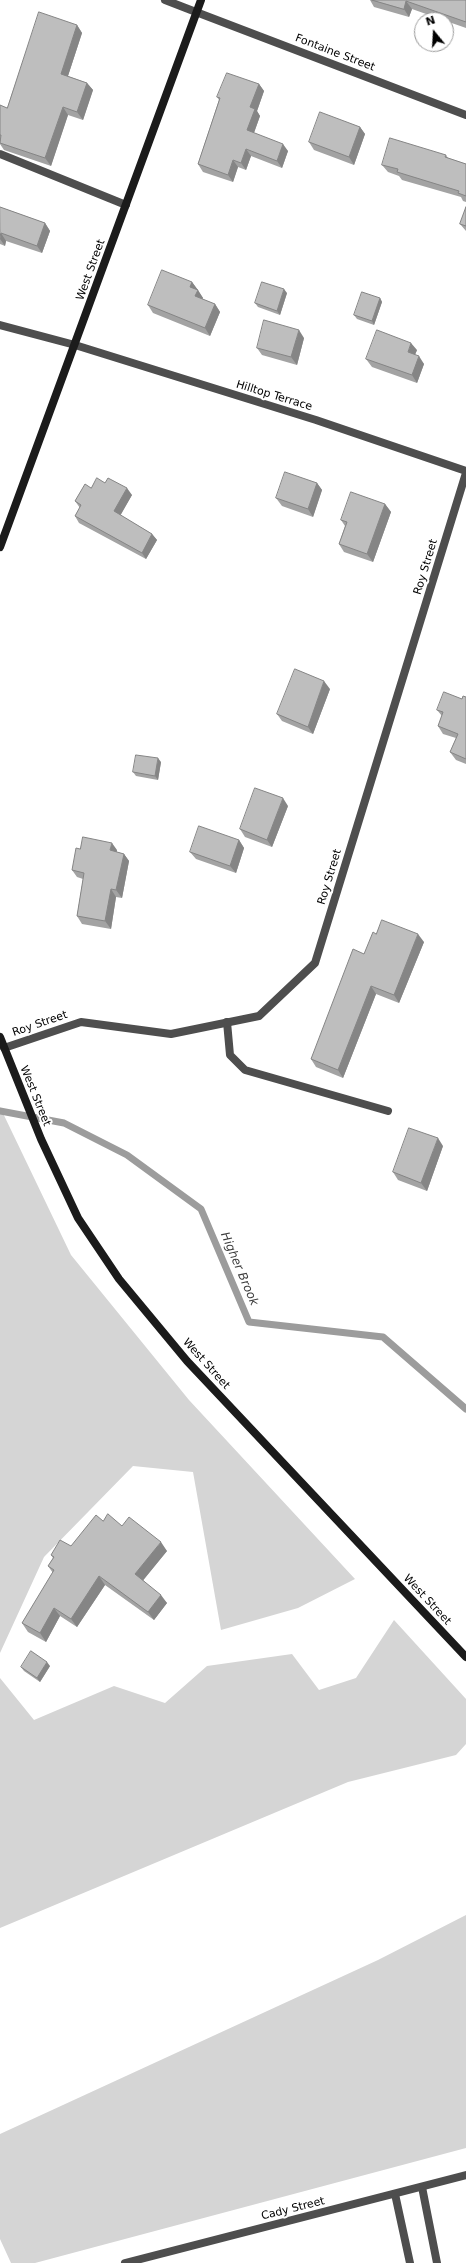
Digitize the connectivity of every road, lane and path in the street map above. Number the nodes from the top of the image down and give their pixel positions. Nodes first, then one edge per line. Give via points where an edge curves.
1 (165, 0) edge
2 (201, 0) edge
3 (196, 12) junction
4 (466, 115) edge
5 (0, 154) edge
6 (126, 205) junction
7 (0, 325) edge
8 (75, 345) junction
9 (466, 472) edge
10 (0, 547) edge
11 (227, 1022) junction
12 (0, 1037) edge
13 (4, 1048) junction
14 (388, 1111) dead end
15 (466, 1657) edge
16 (466, 2175) edge
17 (422, 2187) junction
18 (395, 2194) junction
19 (125, 2263) edge
20 (410, 2263) edge
21 (437, 2263) edge

1 - 3 street, Fontaine Street
2 - 3 main road, West Street
3 - 4 street, Fontaine Street
3 - 6 main road, West Street
5 - 6 street
6 - 8 main road, West Street
7 - 8 street, Hilltop Terrace
8 - 9 street, Hilltop Terrace via 316,420
8 - 10 main road, West Street
9 - 11 street, Roy Street via 315,963 259,1016
11 - 13 street, Roy Street via 171,1034 81,1022
11 - 14 street via 230,1055 245,1070
12 - 13 main road, West Street
13 - 15 main road, West Street via 40,1139 78,1218 119,1279 187,1361
16 - 17 street, Cady Street
17 - 18 street, Cady Street
17 - 21 street
18 - 19 street, Cady Street
18 - 20 street

